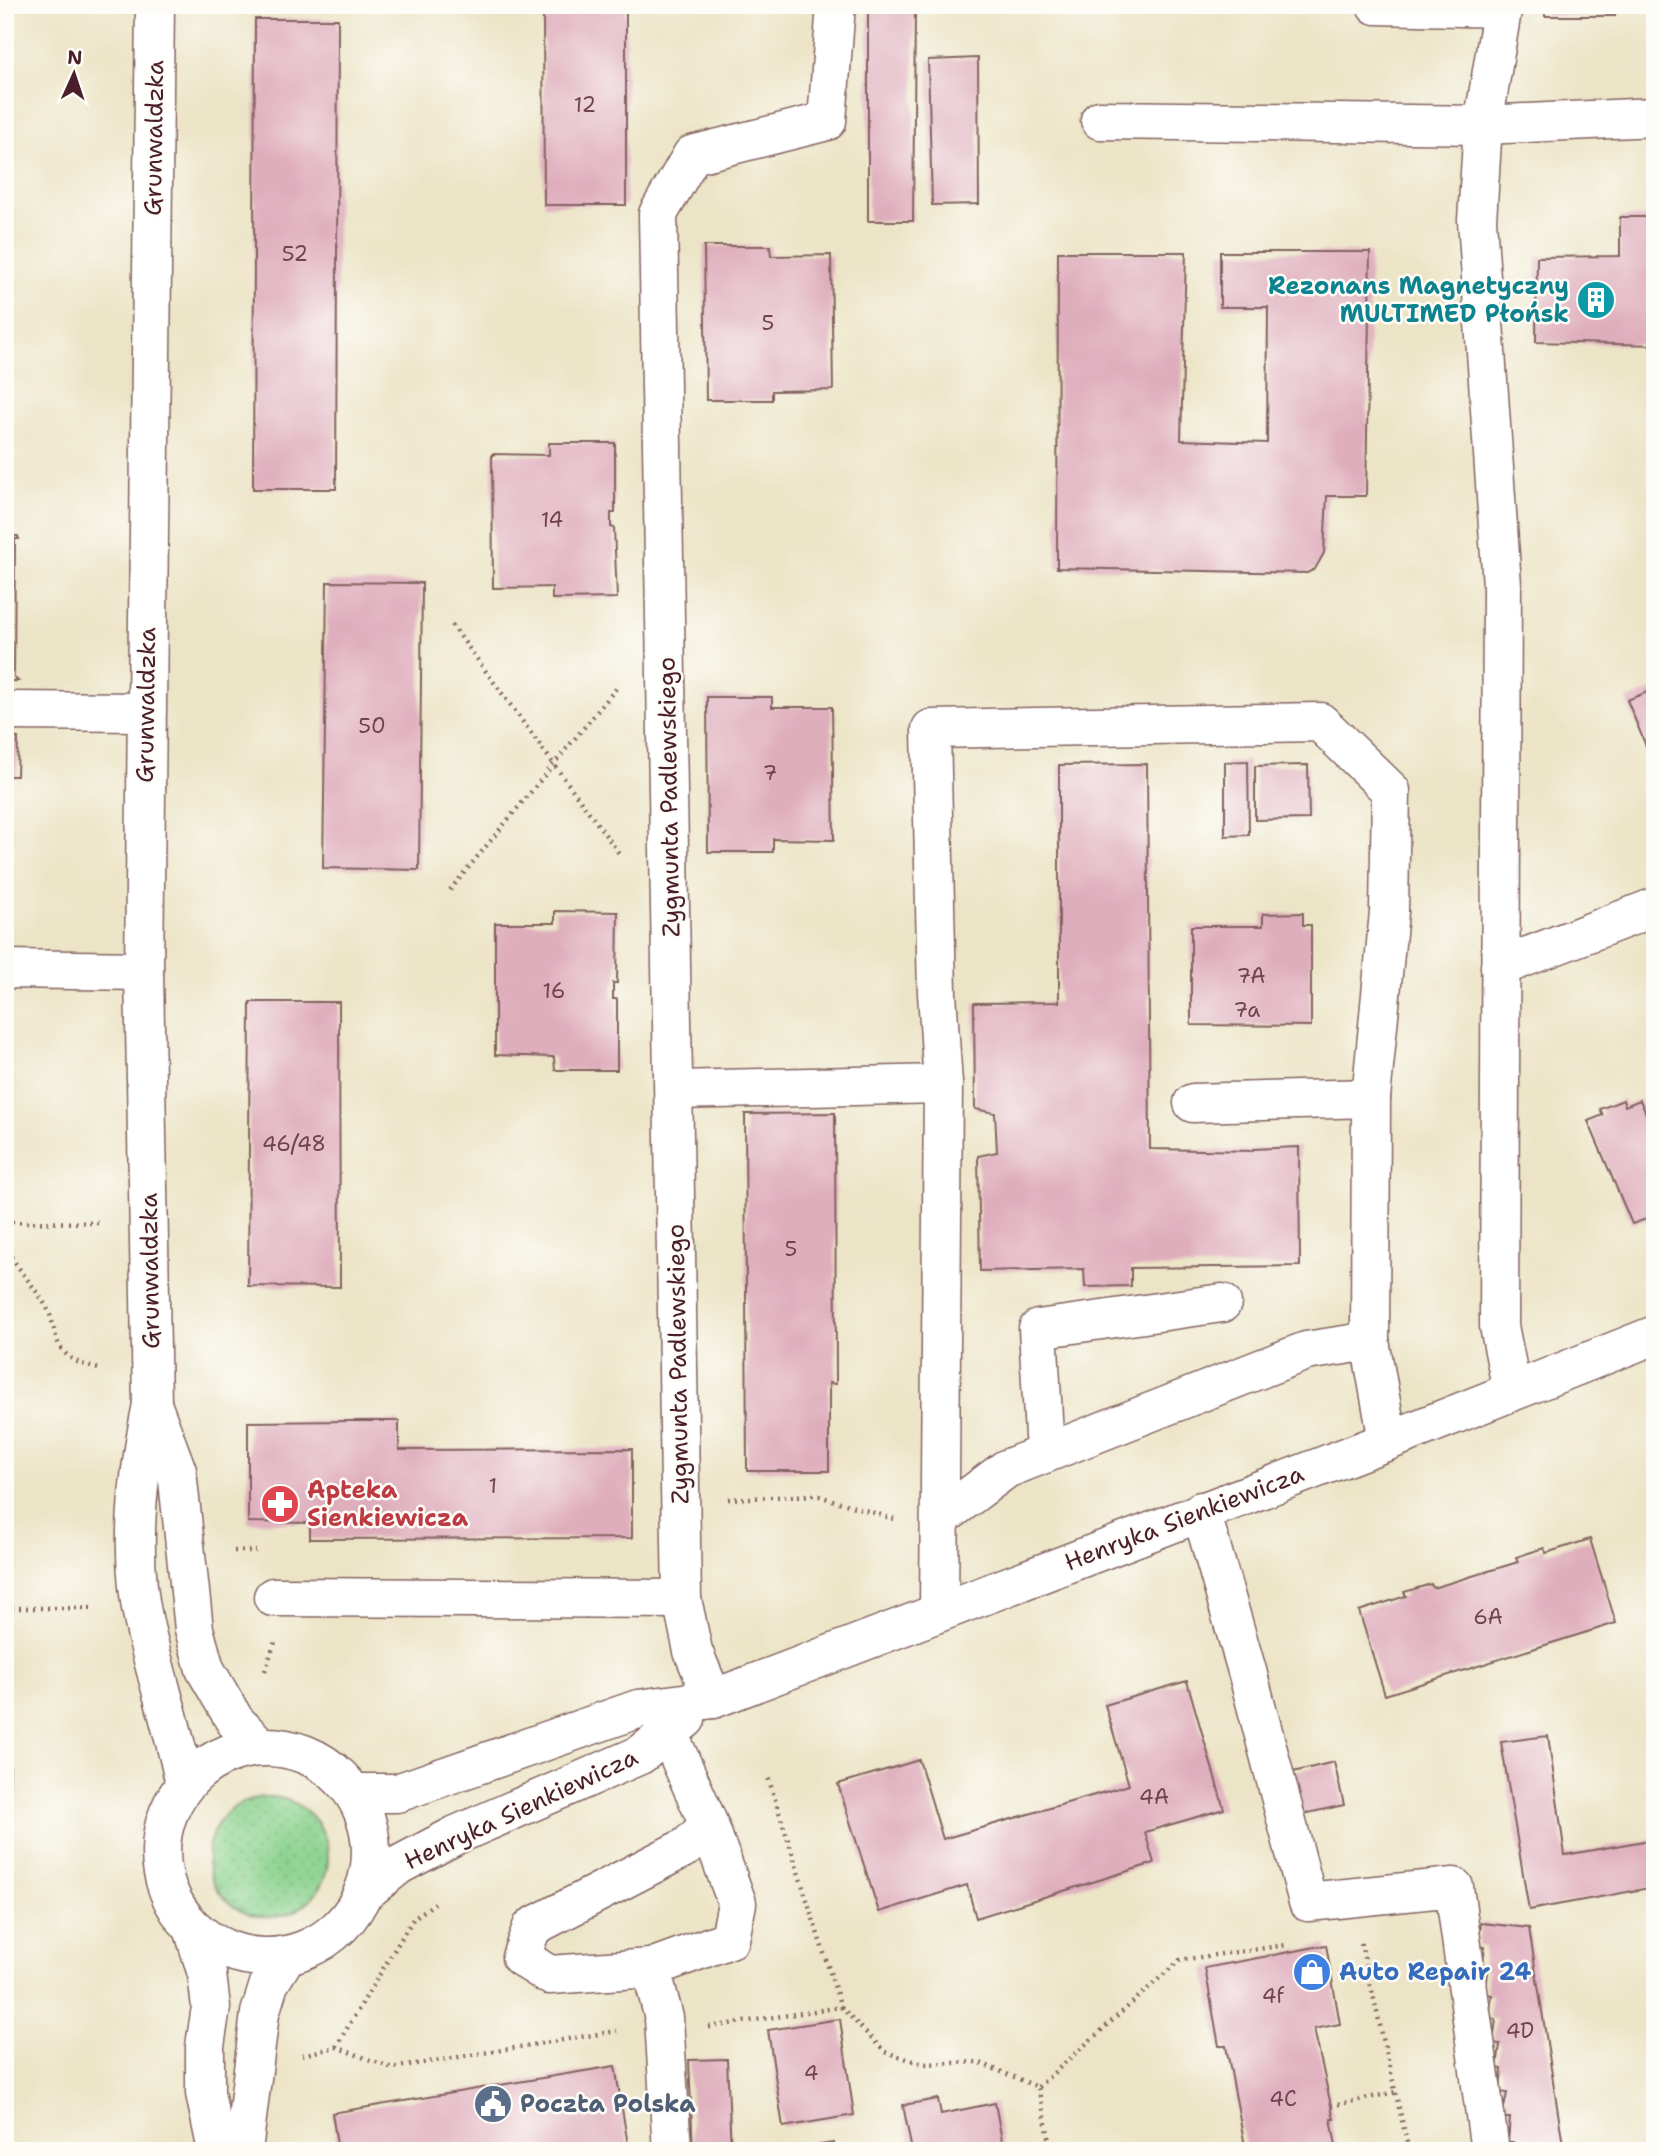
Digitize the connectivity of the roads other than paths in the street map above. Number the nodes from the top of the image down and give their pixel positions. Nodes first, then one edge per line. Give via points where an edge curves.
1 (155, 5) edge
2 (836, 5) edge
3 (1376, 5) edge
4 (1503, 6) edge
5 (1655, 117) edge
6 (1100, 120) dead end
7 (1483, 125) junction
8 (5, 711) edge
9 (146, 712) junction
10 (1655, 907) edge
11 (1500, 967) junction
12 (5, 969) edge
13 (144, 971) junction
14 (943, 1084) junction
15 (675, 1090) junction
16 (1371, 1098) junction
17 (1193, 1102) dead end
18 (1222, 1303) dead end
19 (1655, 1335) edge
20 (1370, 1341) junction
21 (1512, 1391) junction
22 (152, 1404) junction
23 (1388, 1441) junction
24 (1045, 1453) junction
25 (1200, 1511) junction
26 (942, 1517) junction
27 (273, 1597) dead end
28 (682, 1599) junction
29 (939, 1611) junction
30 (713, 1699) junction
31 (662, 1720) junction
32 (261, 1747) junction
33 (185, 1785) junction
34 (354, 1793) junction
35 (709, 1825) junction
36 (363, 1894) junction
37 (192, 1928) junction
38 (287, 1955) junction
39 (651, 1968) junction
40 (217, 2151) edge
41 (243, 2151) edge
42 (672, 2151) edge
43 (1490, 2151) edge

1 - 9 street, Grunwaldzka
2 - 15 street, Zygmunta Padlewskiego via 827,121 692,155 658,214
3 - 4 street
4 - 7 street
5 - 7 street
6 - 7 street
7 - 11 street via 1477,220 1502,586
8 - 9 street
9 - 13 street, Grunwaldzka
10 - 11 street
11 - 21 street via 1499,1326
12 - 13 street
13 - 22 street, Grunwaldzka
14 - 15 street
14 - 16 street via 931,729 1320,722 1391,791 1389,912
14 - 26 street
15 - 28 street, Zygmunta Padlewskiego
16 - 17 street
16 - 20 street
18 - 24 street via 1038,1329
19 - 21 street, Henryka Sienkiewicza
20 - 23 street
20 - 24 street via 1306,1351
21 - 23 street, Henryka Sienkiewicza
22 - 32 street, Grunwaldzka via 177,1471 194,1629 205,1669 235,1721
22 - 33 street, Grunwaldzka via 141,1457 136,1555 144,1622
23 - 25 street, Henryka Sienkiewicza
24 - 26 street via 1006,1469
25 - 29 street, Henryka Sienkiewicza
25 - 43 street via 1308,1902 1454,1887
26 - 29 street
27 - 28 street
28 - 30 street, Zygmunta Padlewskiego via 693,1651
29 - 30 street, Henryka Sienkiewicza
30 - 31 street, Henryka Sienkiewicza
31 - 34 street, Henryka Sienkiewicza via 638,1709 422,1787 397,1793
31 - 35 street
31 - 36 street, Henryka Sienkiewicza via 640,1755 456,1835 399,1865
32 - 33 street via 218,1758
32 - 34 street via 296,1751 329,1767
33 - 37 street via 168,1812 162,1874 174,1903
34 - 36 street via 372,1843 371,1869
35 - 39 street via 737,1903 730,1939
35 - 39 street via 688,1846 533,1927 521,1957 549,1975
36 - 38 street via 345,1923 319,1944
37 - 38 street via 236,1954
37 - 40 street via 207,1974 211,2007 205,2093
38 - 41 street via 269,1984 260,2013
39 - 42 street via 664,2018

